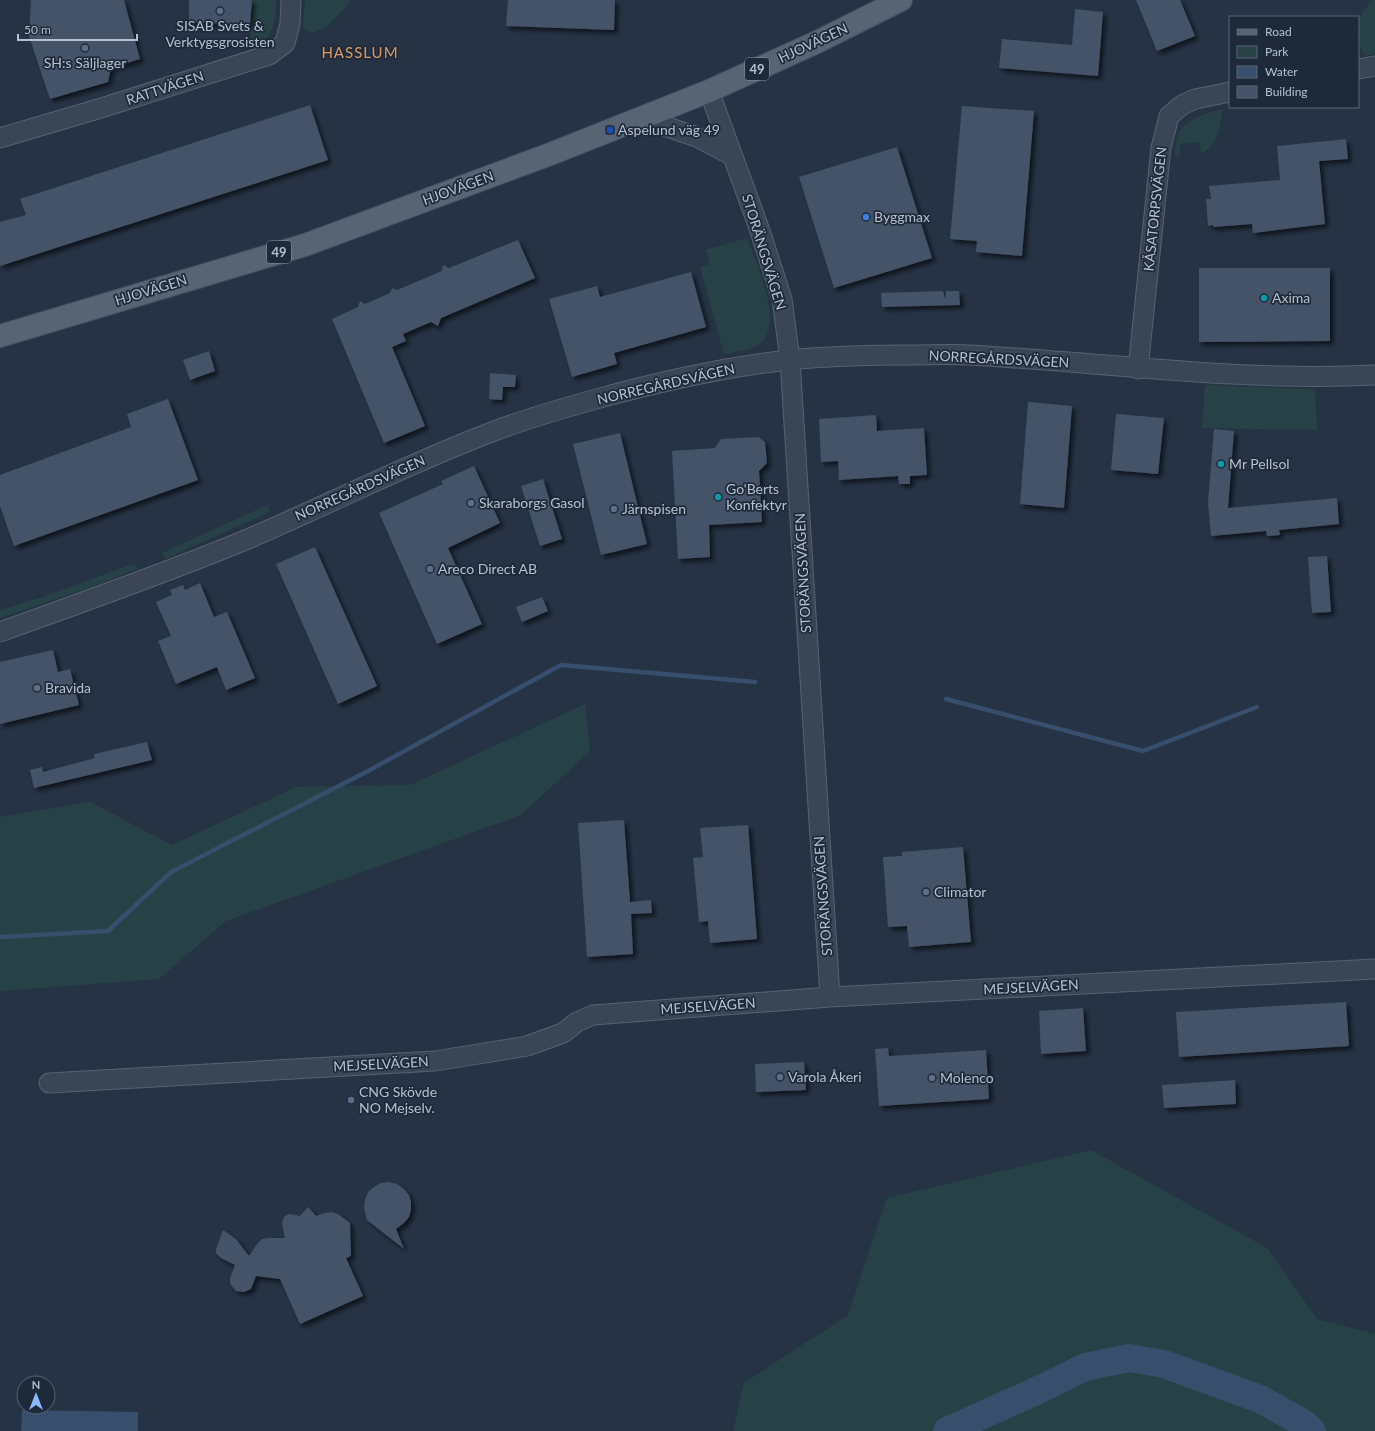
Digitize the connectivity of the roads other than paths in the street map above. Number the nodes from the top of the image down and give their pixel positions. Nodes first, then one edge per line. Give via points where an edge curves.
1 (290, 0) edge
2 (901, 0) edge
3 (1375, 66) edge
4 (1359, 69) edge
5 (709, 91) junction
6 (1229, 92) edge
7 (641, 118) junction
8 (0, 138) edge
9 (733, 156) junction
10 (0, 336) edge
11 (790, 360) junction
12 (1138, 369) junction
13 (1375, 375) edge
14 (0, 632) edge
15 (1375, 970) edge
16 (830, 997) junction
17 (50, 1083) dead end

1 - 8 street, RATTVÄGEN via 290,24 285,43 268,55 98,110
2 - 5 main road, HJOVÄGEN / 49
3 - 4 street
5 - 7 main road, HJOVÄGEN / 49
5 - 9 street, STORÄNGSVÄGEN
6 - 12 street, KÅSATORPSVÄGEN via 1195,99 1182,105 1169,116 1161,148
7 - 9 street via 697,137
7 - 10 main road, HJOVÄGEN / 49 via 305,245
9 - 11 street, STORÄNGSVÄGEN via 782,299
11 - 12 street, NORREGÅRDSVÄGEN via 876,355 964,354
11 - 14 street, NORREGÅRDSVÄGEN via 652,384 523,420 423,460 154,577
11 - 16 street, STORÄNGSVÄGEN
12 - 13 street, NORREGÅRDSVÄGEN via 1263,376
15 - 16 street, MEJSELVÄGEN
16 - 17 street, MEJSELVÄGEN via 593,1015 577,1022 564,1033 527,1046 434,1062

